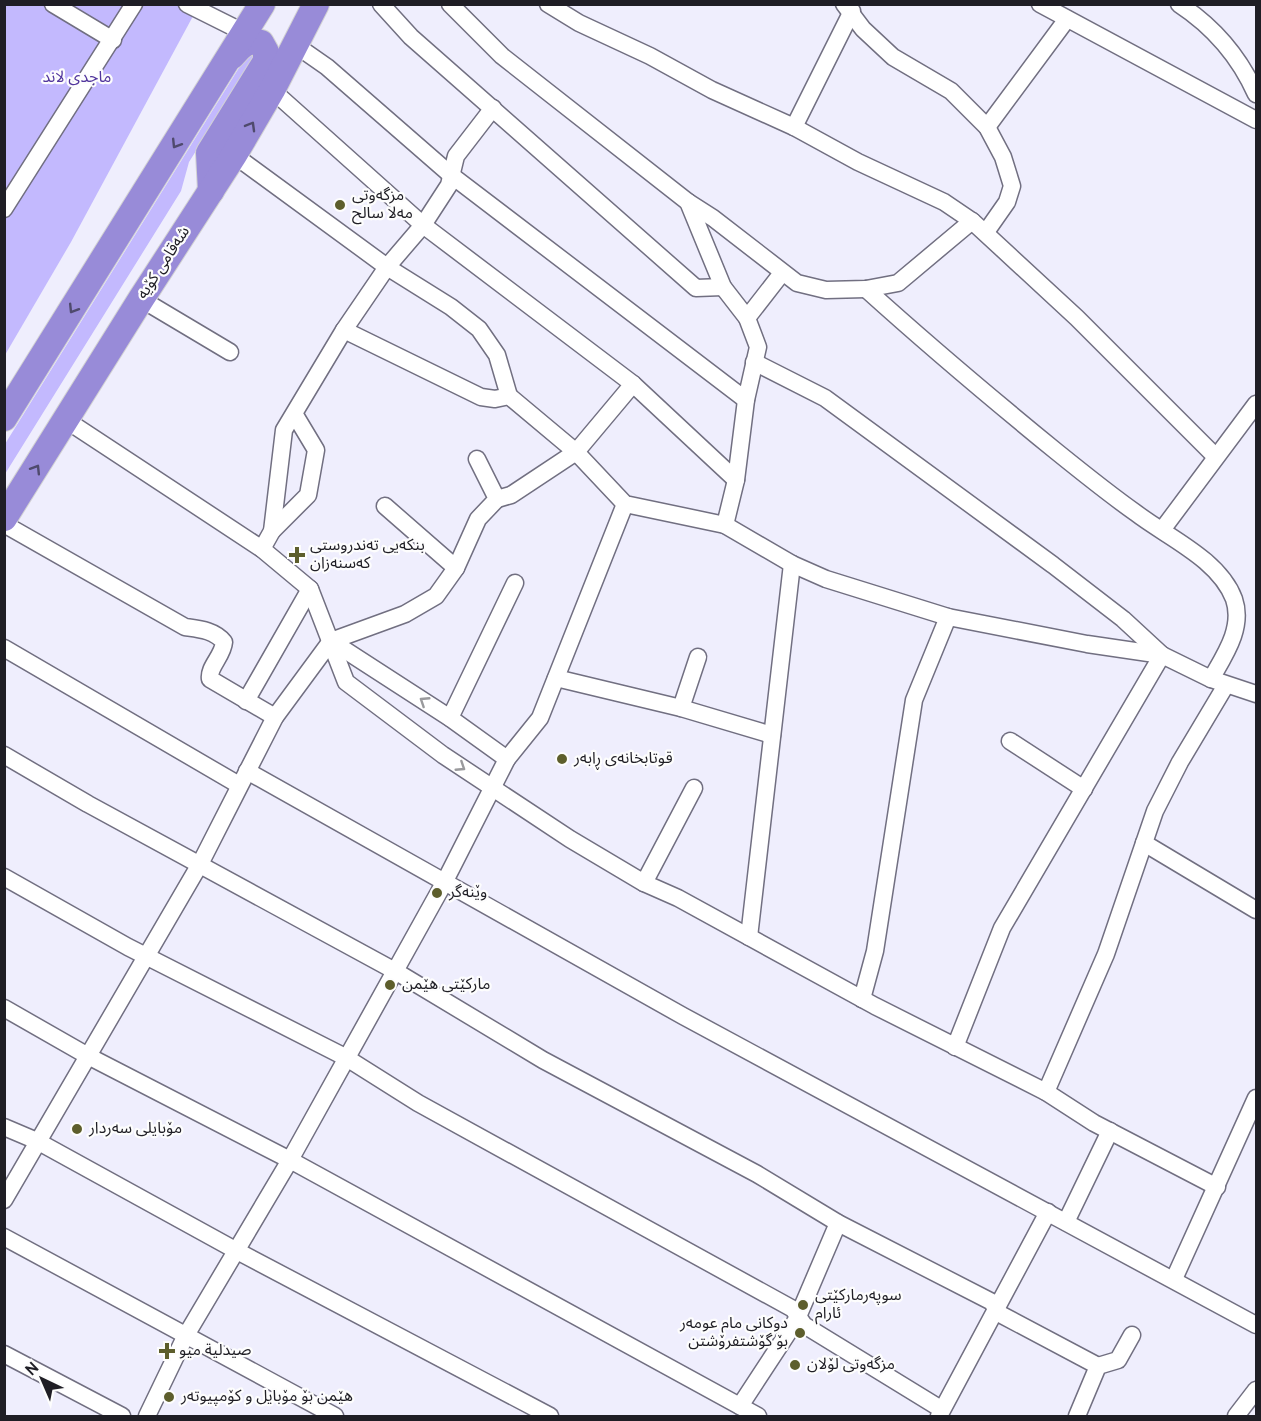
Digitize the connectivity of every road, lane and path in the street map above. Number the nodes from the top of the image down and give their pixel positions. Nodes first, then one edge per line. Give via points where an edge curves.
1 (53, 4) edge
2 (134, 4) edge
3 (188, 4) edge
4 (262, 4) edge
5 (291, 4) edge
6 (308, 4) edge
7 (316, 4) edge
8 (381, 4) edge
9 (450, 4) edge
10 (548, 4) edge
11 (1040, 4) edge
12 (1179, 4) edge
13 (848, 8) edge
14 (1067, 19) junction
15 (245, 33) junction
16 (113, 40) junction
17 (294, 44) junction
18 (230, 57) junction
19 (272, 90) junction
20 (1257, 94) edge
21 (493, 108) junction
22 (1257, 120) edge
23 (794, 127) junction
24 (987, 127) junction
25 (234, 155) junction
26 (452, 175) junction
27 (211, 191) junction
28 (688, 202) junction
29 (4, 209) edge
30 (972, 220) junction
31 (423, 225) junction
32 (986, 232) junction
33 (387, 267) junction
34 (782, 273) junction
35 (723, 287) junction
36 (866, 289) junction
37 (141, 299) junction
38 (747, 318) junction
39 (344, 330) junction
40 (230, 352) dead end
41 (754, 362) junction
42 (633, 384) junction
43 (509, 396) junction
44 (746, 400) junction
45 (1257, 404) edge
46 (295, 415) junction
47 (4, 418) edge
48 (66, 420) junction
49 (576, 452) junction
50 (1215, 456) junction
51 (477, 459) dead end
52 (736, 480) junction
53 (497, 499) junction
54 (625, 504) junction
55 (385, 506) dead end
56 (4, 518) edge
57 (4, 524) edge
58 (725, 525) junction
59 (1162, 530) junction
60 (272, 531) junction
61 (262, 549) junction
62 (792, 564) junction
63 (456, 568) junction
64 (515, 583) dead end
65 (310, 590) junction
66 (948, 617) junction
67 (331, 641) junction
68 (4, 648) edge
69 (1162, 655) junction
70 (698, 657) dead end
71 (556, 678) junction
72 (1219, 682) junction
73 (1257, 694) edge
74 (246, 701) junction
75 (681, 708) junction
76 (275, 717) junction
77 (450, 718) junction
78 (772, 735) junction
79 (1010, 741) dead end
80 (4, 755) edge
81 (507, 759) junction
82 (243, 778) junction
83 (493, 787) junction
84 (694, 788) dead end
85 (1084, 789) junction
86 (1144, 843) junction
87 (200, 864) junction
88 (4, 877) edge
89 (444, 883) junction
90 (644, 883) junction
91 (1257, 910) edge
92 (749, 937) junction
93 (147, 956) junction
94 (395, 971) junction
95 (862, 999) junction
96 (4, 1008) edge
97 (954, 1047) junction
98 (88, 1056) junction
99 (345, 1057) junction
100 (1046, 1092) junction
101 (1257, 1098) edge
102 (4, 1127) edge
103 (1110, 1131) junction
104 (37, 1141) junction
105 (290, 1160) junction
106 (1217, 1187) junction
107 (4, 1200) edge
108 (1048, 1212) junction
109 (1066, 1222) junction
110 (838, 1223) junction
111 (4, 1238) edge
112 (237, 1251) junction
113 (1174, 1279) junction
114 (995, 1307) junction
115 (797, 1319) junction
116 (1257, 1325) edge
117 (1132, 1335) dead end
118 (185, 1337) junction
119 (4, 1354) edge
120 (1098, 1366) junction
121 (1257, 1390) edge
122 (740, 1406) junction
123 (940, 1414) edge
124 (122, 1416) edge
125 (147, 1416) edge
126 (335, 1416) edge
127 (549, 1416) edge
128 (758, 1416) edge
129 (1077, 1416) edge
130 (1236, 1416) edge

1 - 16 street
2 - 16 street
3 - 15 street
4 - 15 highway
5 - 6 highway
7 - 17 highway, شەقامی کۆیە
8 - 21 street via 411,37
9 - 28 street via 502,56
10 - 23 street via 712,90
11 - 14 street
12 - 20 street via 1204,22 1233,52
13 - 23 street
13 - 24 street via 863,29 893,57 951,91
14 - 22 street
14 - 24 street
15 - 18 highway
16 - 29 street
17 - 19 highway, شەقامی کۆیە
17 - 26 street via 327,67
18 - 27 highway via 247,42 254,41 261,43 266,52 266,61 209,153
18 -> 47 highway
25 -> 19 highway, شەقامی کۆیە
19 - 31 street
21 - 26 street via 456,156
21 - 35 street via 696,288
23 - 30 street
24 - 32 street via 1003,157 1012,186 1007,202
25 - 27 highway, شەقامی کۆیە
25 - 33 street
26 - 31 street
26 - 44 street
27 - 37 highway, شەقامی کۆیە
28 - 34 street via 721,223
28 - 35 street
30 - 32 street
30 - 36 street via 898,283
31 - 33 street
31 - 42 street
32 - 50 street
33 - 39 street
33 - 43 street via 479,329 497,355
34 - 36 street via 797,283 826,290
34 - 38 street
35 - 38 street
36 - 59 street via 1058,453
37 - 40 street
37 - 48 highway, شەقامی کۆیە
38 - 41 street via 758,347
39 - 43 street via 481,397
39 - 46 street
41 - 44 street
41 - 69 street via 834,404 1071,578 1123,618
42 - 49 street
42 - 52 street
43 - 49 street
44 - 52 street
45 - 50 street
46 - 60 street via 284,430
46 - 60 street via 316,450 308,495
56 -> 48 highway, شەقامی کۆیە
48 - 61 street
49 - 53 street via 511,495
49 - 54 street
50 - 59 street
51 - 53 street
52 - 58 street
53 - 63 street via 478,519
54 - 58 street
54 - 71 street
55 - 63 street
57 - 74 street via 184,627 219,637 224,642 223,650 209,676
58 - 62 street
59 - 72 street via 1204,561 1234,599 1234,636
60 - 61 street
61 - 65 street
62 - 66 street via 826,579
62 - 78 street
63 - 67 street via 443,589 424,604
64 - 77 street
65 - 67 street
65 - 74 street
66 - 69 street
66 - 95 street via 914,700 875,951
67 - 76 street
77 -> 67 street
67 -> 83 street via 346,682 443,755
68 - 82 street
69 - 72 street
69 - 85 street
70 - 75 street
71 - 75 street
71 - 81 street via 540,718
72 - 73 street
72 - 86 street via 1155,811
74 - 76 street
75 - 78 street
76 - 82 street
77 - 81 street
78 - 92 street
79 - 85 street
80 - 87 street
81 - 83 street
82 - 87 street
82 - 89 street
83 - 89 street
83 - 90 street
84 - 90 street
85 - 97 street via 1002,928
86 - 91 street
86 - 100 street via 1106,954
87 - 93 street
87 - 94 street
88 - 93 street
89 - 94 street
89 - 108 street
90 - 92 street
92 - 95 street
93 - 98 street
93 - 99 street
94 - 99 street
94 - 110 street via 543,1060 757,1174
95 - 97 street
96 - 98 street
97 - 100 street
98 - 104 street
98 - 105 street
99 - 105 street
99 - 115 street via 418,1103 793,1309
100 - 103 street
101 - 106 street
102 - 104 street
103 - 106 street
103 - 109 street
104 - 107 street
104 - 112 street
105 - 112 street
105 - 122 street
106 - 113 street
108 - 109 street
108 - 114 street
109 - 113 street
110 - 114 street
110 - 115 street
111 - 118 street
112 - 118 street
112 - 127 street
113 - 116 street
114 - 120 street
114 - 123 street
115 - 122 street
115 - 123 street
117 - 120 street via 1118,1360
118 - 125 street
118 - 126 street
119 - 124 street
120 - 129 street
121 - 130 street
122 - 128 street

